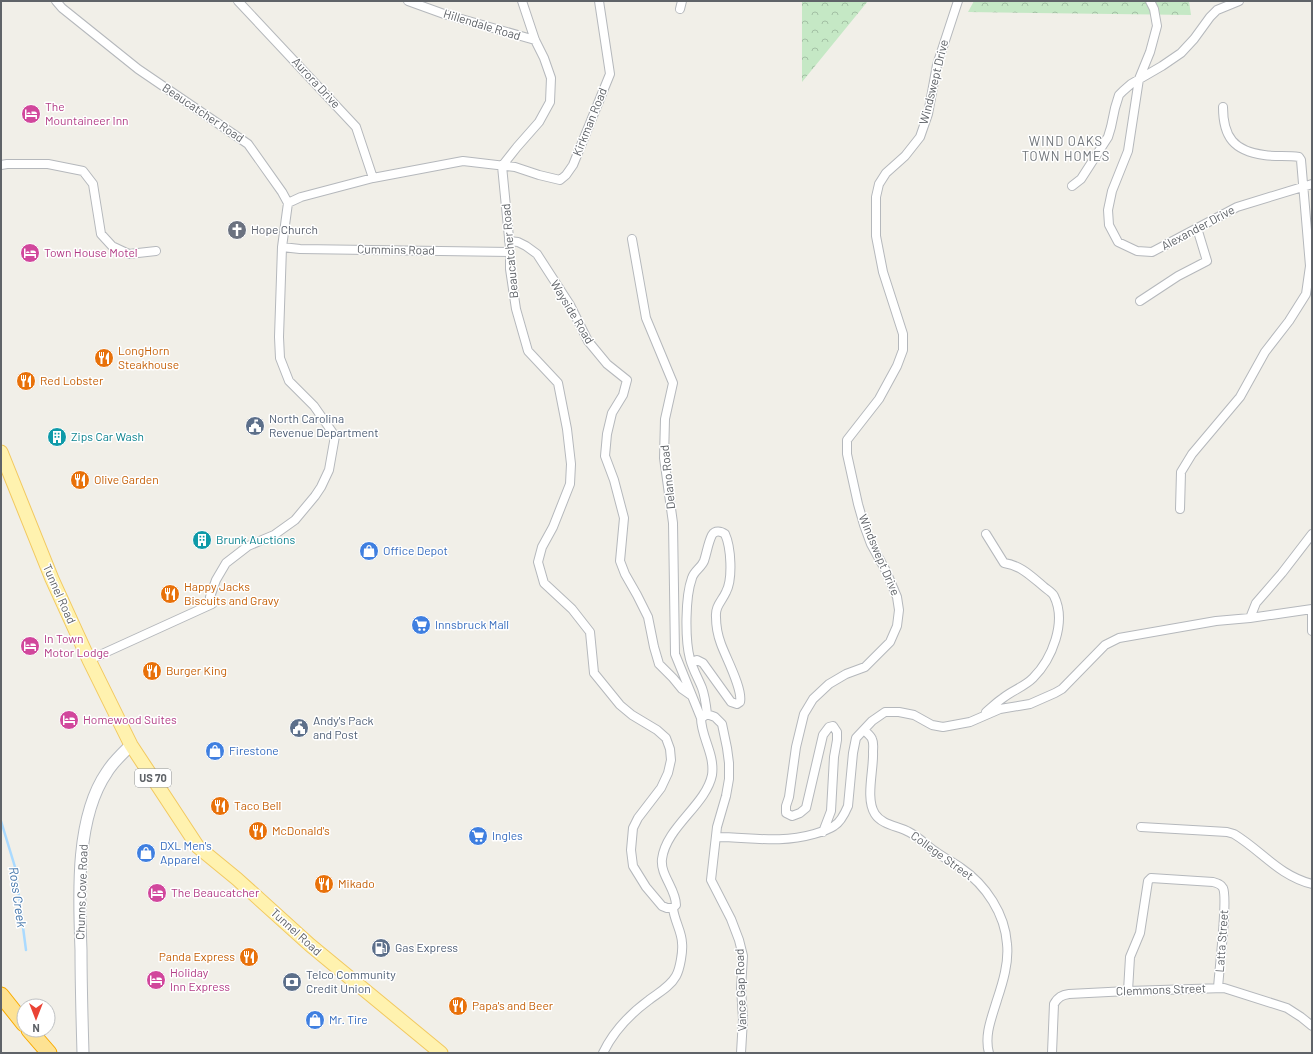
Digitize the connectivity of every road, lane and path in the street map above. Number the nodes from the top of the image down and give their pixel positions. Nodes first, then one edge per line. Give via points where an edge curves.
1 (56, 1) edge
2 (238, 1) edge
3 (408, 1) edge
4 (522, 1) edge
5 (600, 1) edge
6 (958, 1) edge
7 (1150, 1) edge
8 (1239, 1) edge
9 (535, 40) junction
10 (1139, 79) junction
11 (1223, 107) dead end
12 (1, 165) edge
13 (502, 166) junction
14 (373, 178) junction
15 (1312, 184) edge
16 (1072, 186) dead end
17 (1303, 187) junction
18 (288, 203) junction
19 (1196, 228) junction
20 (632, 239) dead end
21 (510, 241) junction
22 (282, 247) junction
23 (156, 251) dead end
24 (510, 252) junction
25 (1140, 301) dead end
26 (1, 452) edge
27 (1180, 509) dead end
28 (1312, 533) edge
29 (986, 534) dead end
30 (1312, 609) edge
31 (1250, 618) junction
32 (1312, 631) edge
33 (89, 660) junction
34 (691, 662) junction
35 (692, 696) junction
36 (704, 716) junction
37 (980, 718) junction
38 (864, 730) junction
39 (131, 745) junction
40 (1141, 827) dead end
41 (823, 832) junction
42 (716, 837) junction
43 (1312, 884) edge
44 (673, 908) junction
45 (1218, 988) junction
46 (1128, 991) junction
47 (1, 995) edge
48 (16, 1014) edge
49 (1312, 1026) edge
50 (36, 1038) edge
51 (46, 1050) edge
52 (84, 1053) edge
53 (441, 1053) edge
54 (603, 1053) edge
55 (741, 1053) edge
56 (989, 1053) edge
57 (1052, 1053) edge

1 - 18 street, Beaucatcher Road via 138,69 248,144
2 - 14 street, Aurora Drive via 356,126
3 - 9 street, Hillendale Road
4 - 9 street
5 - 13 street, Kirkman Road via 610,74 573,165 560,180
6 - 41 street, Windswept Drive via 937,65 928,114 920,137 905,156 886,173 877,191 878,242 883,272 903,334 903,350 879,399 847,440 847,454 864,525 892,584 899,610 897,626 890,642 865,667 828,684 813,699 804,714 786,813 792,816 806,808 823,736 829,727 833,726 837,732 837,740 832,811
7 - 10 street, Alexander Drive via 1157,26
8 - 10 street via 1217,10 1181,53
9 - 13 street via 551,78 550,102 539,122
10 - 16 street via 1119,95 1108,137 1081,179
10 - 19 street, Alexander Drive via 1128,151 1108,210 1109,225 1118,242 1137,251 1152,252
11 - 17 street via 1224,128 1228,136 1243,149 1265,156 1299,157
12 - 23 street via 48,164 83,171 93,184 101,234 112,246 129,254
13 - 14 street via 463,161
13 - 21 street, Beaucatcher Road
14 - 18 street via 301,197
15 - 17 street, Alexander Drive
17 - 19 street, Alexander Drive via 1237,207
17 - 27 street via 1310,266 1306,294 1265,352 1240,397 1192,454 1181,472
18 - 22 street
19 - 25 street via 1207,261
20 - 35 street, Delano Road via 646,318 673,383 665,419 664,458 673,524 675,654
21 - 24 street, Beaucatcher Road
21 - 35 street, Wayside Road via 518,242 537,254 570,305 588,341 608,364 627,380 623,394 612,413 605,456 624,518 620,561 648,617 659,664
22 - 24 street, Cummins Road
22 - 33 street via 280,358 289,381 314,406 335,436 329,470 321,487 295,520 274,535 248,546 226,563 210,597 212,604
24 - 44 street, Beaucatcher Road via 516,309 528,351 558,383 571,464 570,484 538,562 544,583 572,609 590,632 594,673 620,705 666,738 671,760 668,773 661,788 633,828 631,850 633,866 646,887 662,906
26 - 33 main road, Tunnel Road / US 70 via 52,579
28 - 31 street via 1256,603
29 - 37 street via 1004,563 1013,564 1024,571 1054,595 1059,626 1051,653 1042,668 1022,687 1003,698
30 - 31 street
30 - 32 street
31 - 37 street via 1216,620 1119,638 1105,645 1062,689 1030,704 1000,709
33 - 39 main road, Tunnel Road / US 70
34 - 34 street via 697,660 703,663 731,702 740,702 740,691 720,643 715,616 717,606 728,590 730,577 728,544 725,534 719,531 712,535 704,562 691,579 686,633
34 - 36 street via 704,694
35 - 36 street, Delano Road
36 - 42 street, Vance Gap Road via 715,717 722,724 729,763 729,779
36 - 44 street via 701,725 710,751 712,776 703,794 664,850 662,861 676,898 676,905
37 - 38 street via 943,727 932,725 914,715 885,712
38 - 41 street via 856,738 848,806 835,826
38 - 56 street, College Street via 873,744 870,801 876,815 889,825 900,827 915,835 978,882 1002,918 1007,943 1006,969 988,1032
39 - 52 main road, Chunns Cove Road via 100,784 87,818 83,839 80,913
39 - 53 main road, Tunnel Road / US 70 via 198,847 310,945
40 - 43 street via 1234,834 1280,870
41 - 42 street via 784,840
42 - 55 street, Vance Gap Road via 711,880 731,920 743,956
44 - 54 street via 673,916 682,942 676,976 619,1027
45 - 46 street, Clemmons Street
45 - 46 street, Latta Street via 1225,894 1222,887 1213,882 1151,878 1148,880 1140,933 1130,956
45 - 49 street, Clemmons Street via 1287,1008
46 - 57 street, Clemmons Street via 1069,994 1056,999
47 - 48 highway
50 - 51 highway

